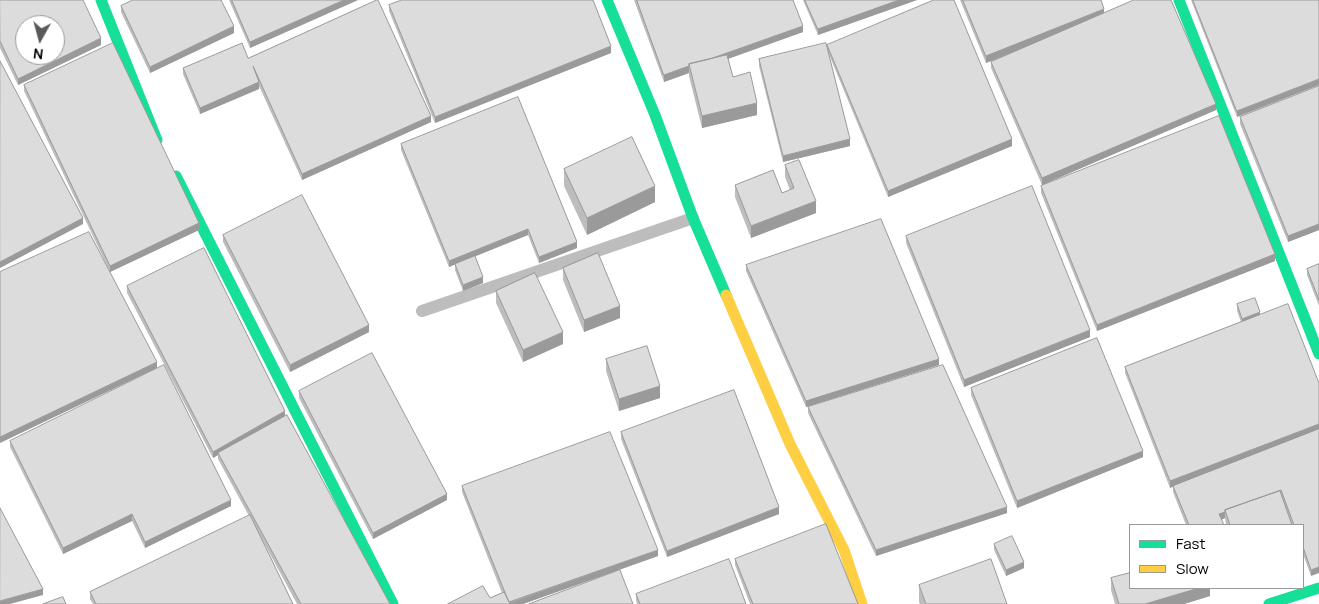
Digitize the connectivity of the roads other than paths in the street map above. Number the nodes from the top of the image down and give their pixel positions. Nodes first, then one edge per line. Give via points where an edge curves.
1 (101, 0) edge
2 (607, 0) edge
3 (1179, 0) edge
4 (163, 151) edge
5 (172, 169) edge
6 (693, 218) junction
7 (422, 311) dead end
8 (1319, 354) edge
9 (1319, 588) edge
10 (393, 604) edge
11 (862, 604) edge
12 (1269, 604) edge

1 - 4 street
2 - 6 street
3 - 8 street
5 - 10 street
6 - 7 lane
6 - 11 street via 790,444 844,550
9 - 12 street

